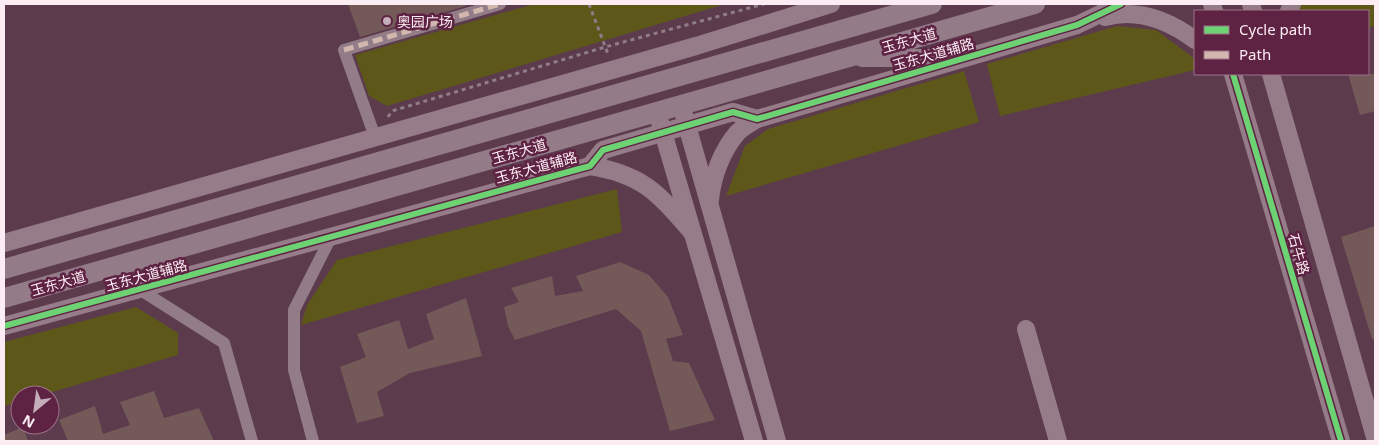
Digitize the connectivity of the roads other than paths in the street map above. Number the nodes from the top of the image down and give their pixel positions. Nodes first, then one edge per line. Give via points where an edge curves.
1 (500, 4) edge
2 (831, 4) edge
3 (932, 4) edge
4 (1035, 4) edge
5 (1121, 4) edge
6 (1078, 25) junction
7 (1194, 39) edge
8 (844, 58) junction
9 (1225, 75) edge
10 (1233, 75) edge
11 (1271, 75) edge
12 (1280, 75) edge
13 (1241, 99) junction
14 (681, 105) junction
15 (657, 112) junction
16 (1282, 112) junction
17 (757, 119) junction
18 (687, 126) junction
19 (664, 132) junction
20 (375, 137) junction
21 (590, 166) junction
22 (710, 206) junction
23 (696, 236) junction
24 (331, 237) junction
25 (4, 243) edge
26 (4, 268) edge
27 (138, 290) junction
28 (4, 298) edge
29 (4, 326) edge
30 (1026, 330) dead end
31 (1375, 437) edge
32 (252, 441) edge
33 (313, 441) edge
34 (754, 441) edge
35 (777, 441) edge
36 (1058, 441) edge
37 (1341, 441) edge

1 - 20 street via 344,50
2 - 20 street
3 - 26 main road, 玉东大道
4 - 8 main road, 玉东大道
5 - 6 street, 玉东大道辅路
6 - 7 street via 1117,14 1146,14
6 - 8 street via 948,58
6 - 17 street, 玉东大道辅路
8 - 14 main road, 玉东大道
9 - 13 street
10 - 13 street, 石牛路
11 - 16 street, 石牛路
12 - 16 street
13 - 37 street, 石牛路
14 - 15 main road, 玉东大道
14 - 18 street
15 - 19 street
15 - 28 main road, 玉东大道
16 - 31 street, 石牛路
17 - 18 street, 玉东大道辅路 via 733,112
17 - 22 street via 738,132 722,160 712,181
18 - 19 street, 玉东大道辅路
18 - 22 street
19 - 21 street, 玉东大道辅路 via 603,150
19 - 23 street
20 - 25 street
21 - 23 street via 615,170 640,181 662,199
21 - 24 street, 玉东大道辅路
22 - 35 street
23 - 34 street
24 - 27 street, 玉东大道辅路
24 - 33 street via 294,310 294,370
27 - 29 street, 玉东大道辅路
27 - 32 street via 224,343
30 - 36 street

